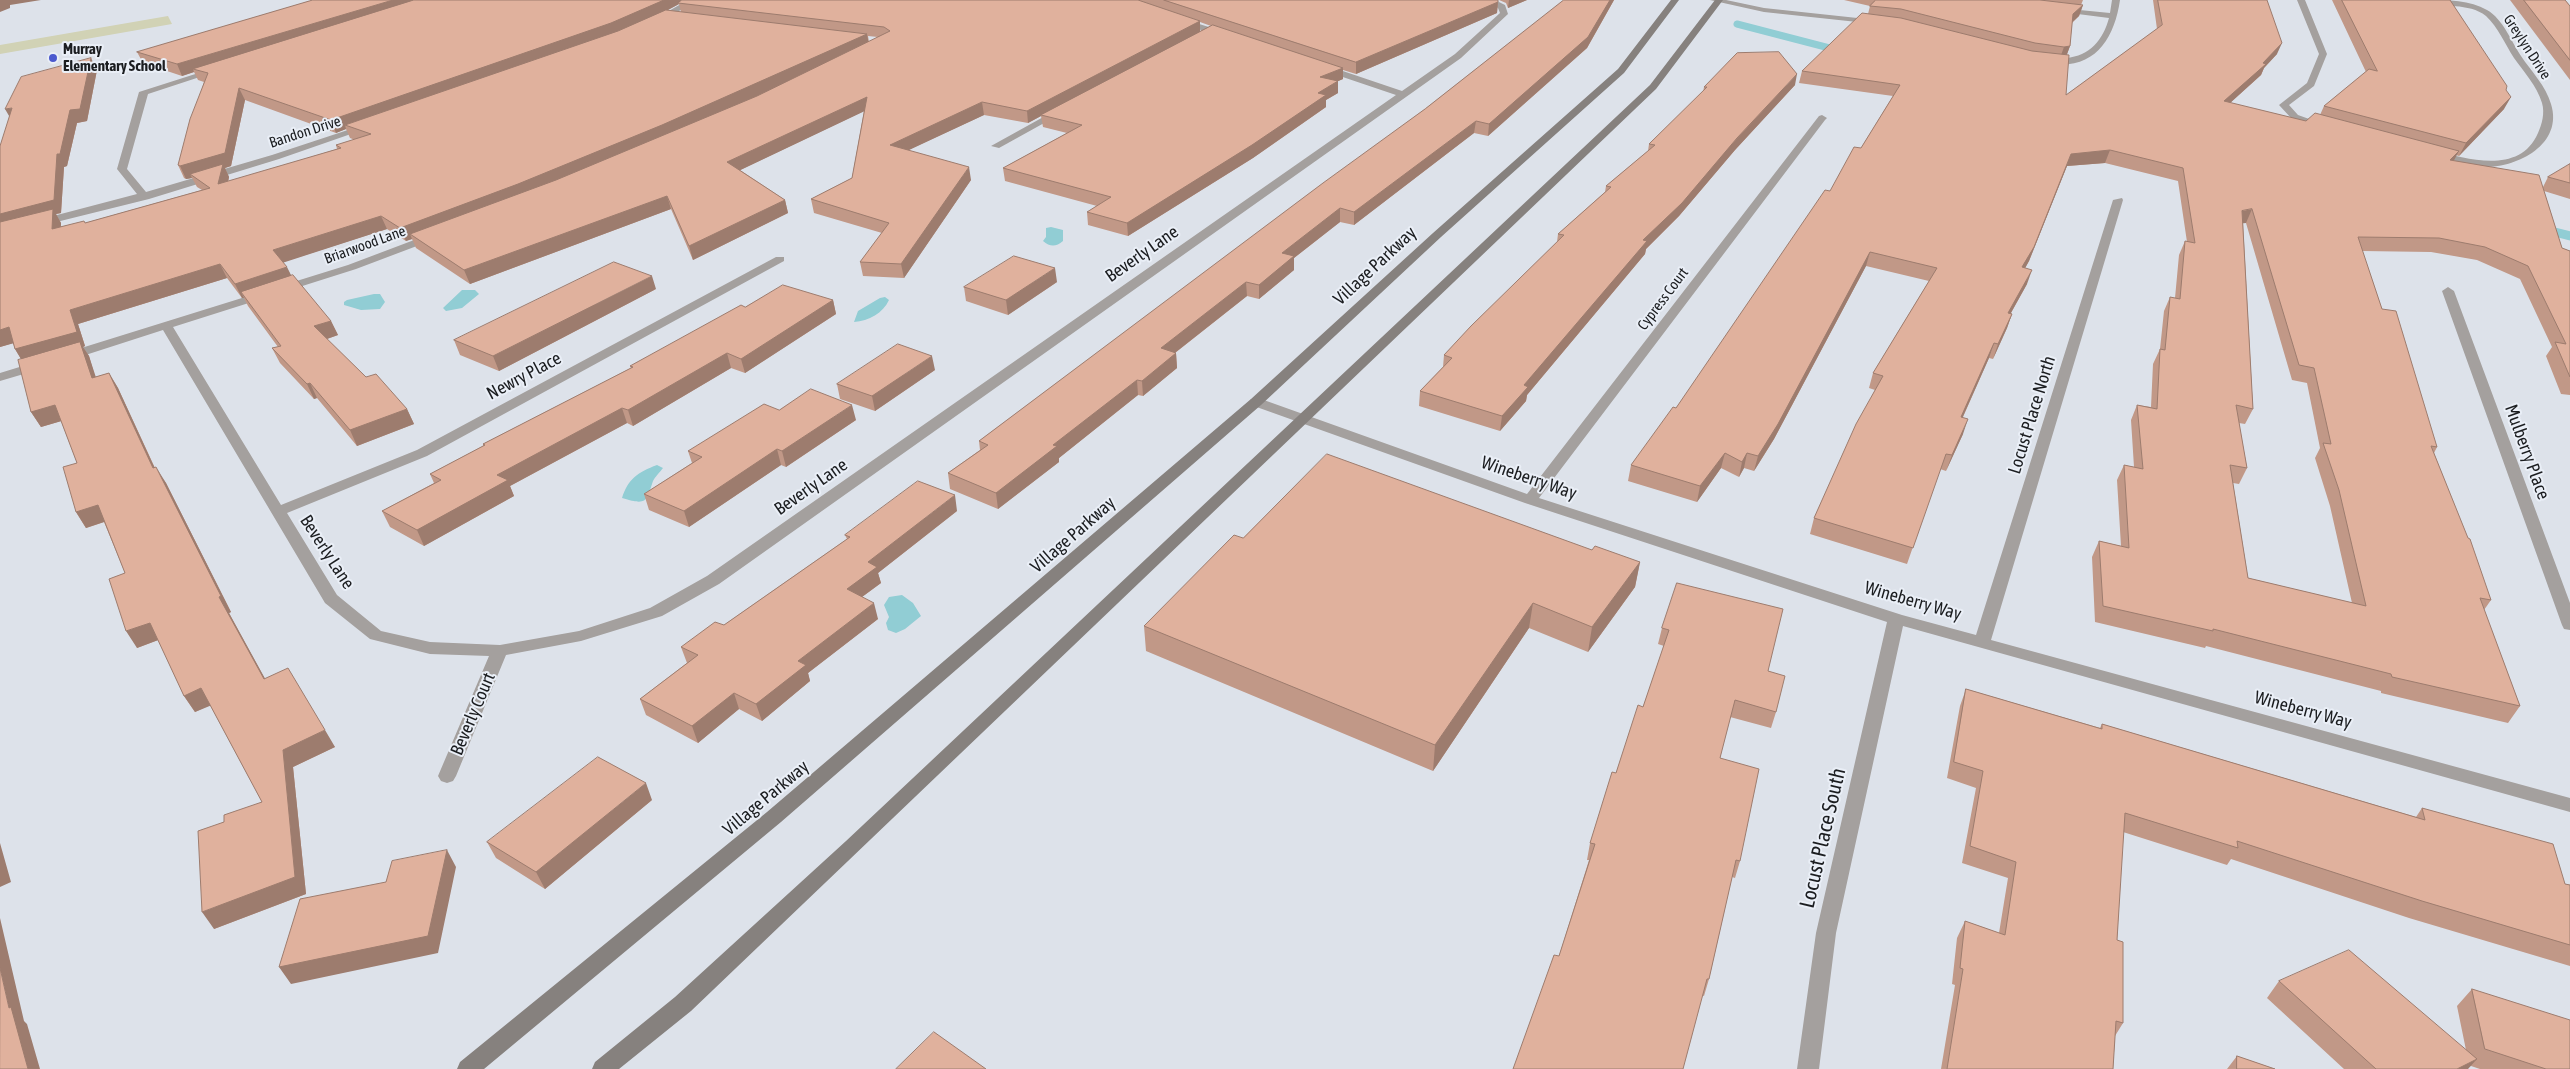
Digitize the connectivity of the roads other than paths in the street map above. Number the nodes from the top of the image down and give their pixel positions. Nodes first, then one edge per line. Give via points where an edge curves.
1 (694, 0) edge
2 (1489, 0) edge
3 (1675, 0) edge
4 (1717, 0) edge
5 (2116, 0) edge
6 (2301, 0) edge
7 (2432, 0) edge
8 (2057, 9) edge
9 (668, 16) junction
10 (2114, 16) junction
11 (1170, 17) edge
12 (688, 18) edge
13 (1884, 22) edge
14 (651, 23) edge
15 (1213, 31) junction
16 (1232, 37) edge
17 (1196, 40) edge
18 (2042, 60) edge
19 (1317, 65) edge
20 (220, 69) edge
21 (1402, 94) junction
22 (1066, 109) edge
23 (1822, 118) dead end
24 (376, 124) edge
25 (2333, 129) edge
26 (996, 146) dead end
27 (2424, 152) edge
28 (145, 197) junction
29 (2118, 200) dead end
30 (0, 233) edge
31 (441, 234) edge
32 (780, 258) dead end
33 (2448, 291) dead end
34 (167, 327) junction
35 (0, 377) edge
36 (1256, 402) junction
37 (1304, 419) junction
38 (1530, 500) junction
39 (279, 511) junction
40 (1896, 619) junction
41 (2570, 626) edge
42 (1982, 642) junction
43 (500, 651) junction
44 (447, 776) dead end
45 (2570, 804) edge
46 (468, 1069) edge
47 (603, 1069) edge
48 (1808, 1069) edge

1 - 9 street
2 - 21 street, Beverly Lane via 1502,8 1504,14 1458,56
3 - 36 street, Village Parkway via 1621,71
4 - 13 street via 1764,10
4 - 37 street via 1653,87
5 - 10 street
6 - 25 street via 2322,54 2311,84 2284,105 2295,117
7 - 27 street, Greylyn Drive via 2472,7 2488,14 2547,105 2545,133 2530,153 2516,160 2479,164
8 - 10 street
9 - 12 street
9 - 14 street
10 - 18 street via 2110,33 2093,54 2077,61
11 - 15 street
15 - 16 street
15 - 17 street
19 - 21 street
20 - 28 street via 144,92 122,169
21 - 43 street, Beverly Lane via 713,580 656,612 582,636
22 - 26 street
23 - 38 street, Cypress Court
24 - 28 street, Bandon Drive
28 - 30 street, Bandon Drive
29 - 42 street, Locust Place North
31 - 34 street, Briarwood Lane
32 - 39 street, Newry Place via 422,453
33 - 41 street, Mulberry Place
34 - 35 street, Briarwood Lane
34 - 39 street, Beverly Lane
36 - 37 street, Wineberry Way
36 - 46 street, Village Parkway via 774,817
37 - 38 street, Wineberry Way
37 - 47 street via 683,1004
38 - 40 street, Wineberry Way
39 - 43 street, Beverly Lane via 331,599 376,635 430,648
40 - 42 street, Wineberry Way
40 - 48 street, Locust Place South via 1826,933
42 - 45 street, Wineberry Way
43 - 44 street, Beverly Court

